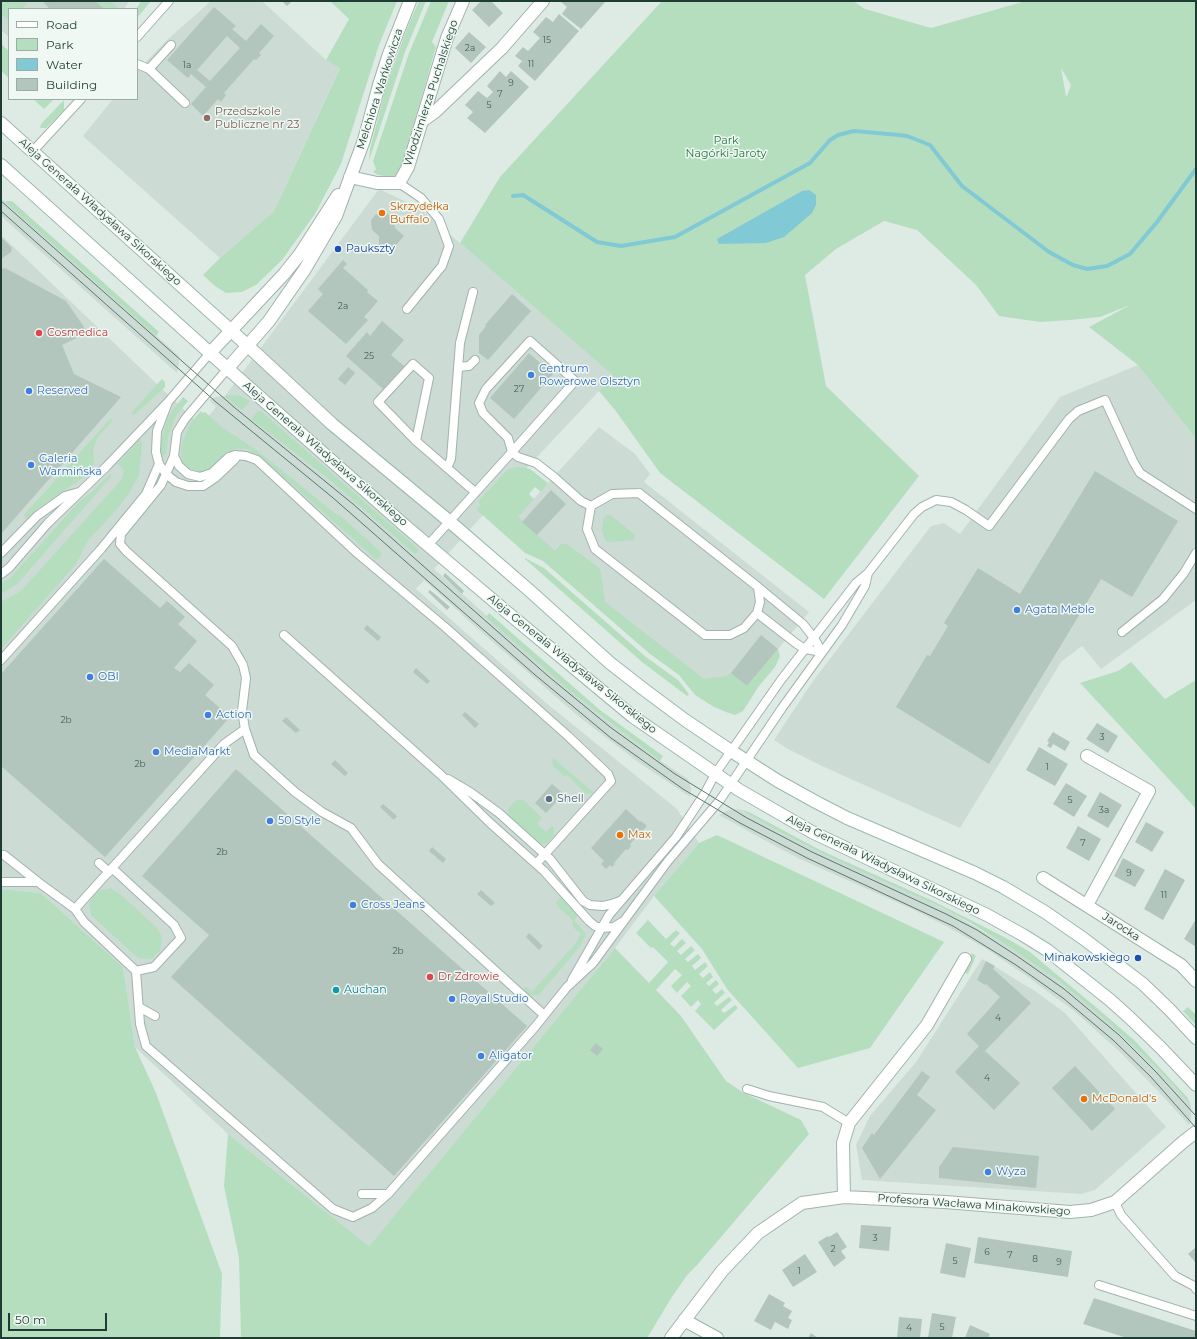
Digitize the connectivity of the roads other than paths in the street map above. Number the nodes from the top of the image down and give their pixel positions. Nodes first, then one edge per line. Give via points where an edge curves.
1 (169, 1) edge
2 (410, 1) edge
3 (463, 1) edge
4 (543, 1) edge
5 (138, 36) edge
6 (171, 45) dead end
7 (138, 64) edge
8 (149, 69) junction
9 (80, 100) edge
10 (185, 103) dead end
11 (1, 122) edge
12 (422, 122) junction
13 (33, 151) junction
14 (1, 165) edge
15 (350, 177) junction
16 (399, 183) junction
17 (473, 292) dead end
18 (407, 309) dead end
19 (230, 331) junction
20 (248, 346) junction
21 (210, 353) junction
22 (475, 360) dead end
23 (458, 367) junction
24 (228, 368) junction
25 (168, 402) junction
26 (416, 441) junction
27 (512, 452) junction
28 (174, 456) junction
29 (246, 456) junction
30 (159, 464) junction
31 (447, 468) junction
32 (166, 474) junction
33 (82, 491) junction
34 (475, 492) junction
35 (591, 506) junction
36 (1196, 509) edge
37 (449, 521) junction
38 (428, 544) junction
39 (1, 553) edge
40 (1196, 553) edge
41 (868, 573) junction
42 (1, 574) edge
43 (758, 587) junction
44 (757, 613) junction
45 (1122, 632) dead end
46 (284, 635) dead end
47 (814, 638) junction
48 (806, 648) junction
49 (822, 652) junction
50 (1, 660) edge
51 (245, 729) junction
52 (731, 751) junction
53 (1087, 756) dead end
54 (746, 760) junction
55 (716, 774) junction
56 (440, 775) junction
57 (730, 784) junction
58 (4, 855) dead end
59 (545, 855) junction
60 (99, 863) dead end
61 (536, 864) junction
62 (111, 870) junction
63 (1043, 878) dead end
64 (1, 882) edge
65 (38, 882) junction
66 (623, 898) junction
67 (1087, 905) junction
68 (75, 909) junction
69 (624, 921) junction
70 (602, 928) junction
71 (965, 959) dead end
72 (136, 971) junction
73 (1194, 976) edge
74 (567, 987) junction
75 (139, 1007) junction
76 (544, 1015) junction
77 (155, 1016) dead end
78 (1196, 1038) edge
79 (1196, 1085) edge
80 (747, 1089) dead end
81 (850, 1124) junction
82 (1196, 1132) edge
83 (362, 1194) dead end
84 (388, 1194) junction
85 (844, 1197) junction
86 (1116, 1202) junction
87 (1098, 1285) dead end
88 (1196, 1290) edge
89 (1196, 1316) edge
90 (684, 1320) junction
91 (671, 1338) edge
92 (717, 1338) edge

1 - 5 lane
2 - 15 main road, Melchiora Wańkowicza via 389,54 364,140
3 - 12 main road, Włodzimierza Puchalskiego via 447,38
4 - 12 main road via 502,48
6 - 8 lane
7 - 8 lane
8 - 10 lane
9 - 13 lane
11 - 13 main road, Aleja Generała Władysława Sikorskiego
12 - 16 main road, Włodzimierza Puchalskiego via 408,167
13 - 19 main road, Aleja Generała Władysława Sikorskiego
14 - 21 main road, Aleja Generała Władysława Sikorskiego
15 - 16 main road via 377,183
15 - 19 main road, Melchiora Wańkowicza via 300,254
15 - 20 main road, Melchiora Wańkowicza via 336,216 305,270
16 - 18 lane via 421,198 439,219 449,246 442,266
17 - 23 lane via 460,343
19 - 20 main road, Aleja Generała Władysława Sikorskiego
19 - 21 main road, Melchiora Wańkowicza
20 - 24 main road, Melchiora Wańkowicza
20 - 37 main road, Aleja Generała Władysława Sikorskiego via 332,424
21 - 24 main road, Aleja Generała Władysława Sikorskiego
21 - 25 lane
22 - 23 lane via 469,366
23 - 31 lane via 451,460
24 - 28 lane via 184,418 177,432
24 - 38 main road, Aleja Generała Władysława Sikorskiego
25 - 30 lane via 157,431 156,452
25 - 33 lane
26 - 26 lane via 428,378 413,364 378,402
26 - 31 lane
27 - 27 lane via 575,381 530,341 486,389 479,403 483,413 508,438
27 - 34 lane
27 - 35 lane via 518,457 536,463 581,501
28 - 29 lane via 179,466 188,474 200,478 212,473 235,454
28 - 32 lane
29 - 32 lane via 236,458 203,486 188,486 176,482
29 - 59 lane via 257,460 357,553 439,622 608,774 610,781
30 - 32 lane
30 - 50 lane via 146,494 101,549
31 - 34 lane
32 - 51 lane via 161,485 121,534 120,544 232,646 243,665 246,678 242,711
33 - 39 lane via 65,496 37,516
33 - 42 lane
34 - 37 lane
35 - 43 lane via 612,494 639,493
35 - 44 lane via 587,529 595,549 705,635 730,635 744,628
36 - 41 lane via 1140,473 1105,400 1078,411 1069,419 989,526 951,502 930,502 914,514
37 - 38 lane
37 - 52 main road, Aleja Generała Władysława Sikorskiego via 610,663
38 - 55 main road, Aleja Generała Władysława Sikorskiego via 632,716
40 - 45 lane via 1163,599
41 - 47 lane via 856,583
41 - 49 lane via 868,580 858,598
43 - 44 lane via 760,602
43 - 47 lane via 795,616
44 - 48 lane
46 - 56 lane
47 - 48 lane
47 - 49 lane
48 - 49 lane
48 - 52 lane
49 - 54 lane
51 - 62 lane via 224,744
51 - 76 lane via 254,755 322,812 351,828 378,864
52 - 54 main road, Aleja Generała Władysława Sikorskiego
52 - 55 lane
53 - 67 main road via 1149,791
54 - 57 lane
54 - 78 main road, Aleja Generała Władysława Sikorskiego via 778,781 847,818 952,862 1026,900 1084,939 1143,984
55 - 57 main road, Aleja Generała Władysława Sikorskiego
55 - 66 lane via 673,841
56 - 59 lane via 499,813
56 - 61 lane
57 - 69 lane via 711,811 668,860
57 - 79 main road, Aleja Generała Władysława Sikorskiego via 812,832 949,896 1023,935 1052,954 1110,1000
58 - 65 lane
59 - 61 lane
59 - 66 lane via 586,903 608,906
60 - 62 lane
61 - 70 lane via 586,918 595,926
62 - 68 lane
62 - 72 lane via 174,925 181,938 154,967
63 - 67 main road, Jarocka
64 - 65 lane
65 - 68 lane
66 - 70 lane
67 - 73 main road, Jarocka
68 - 72 lane via 84,922
69 - 70 lane via 614,927
69 - 74 lane via 593,963
70 - 74 lane
71 - 81 main road via 928,1025
72 - 75 lane
74 - 76 lane
75 - 77 lane
75 - 84 lane via 140,1024 146,1046 333,1209 353,1217 372,1208
76 - 84 lane
80 - 81 lane via 823,1107
81 - 85 main road via 842,1143
82 - 86 main road, Profesora Wacława Minakowskiego
83 - 84 lane
85 - 86 main road, Profesora Wacława Minakowskiego via 1070,1212 1091,1210
85 - 90 main road, Profesora Wacława Minakowskiego via 802,1204 758,1233 722,1271
86 - 88 lane via 1121,1216 1175,1276 1194,1286
87 - 89 lane
90 - 91 main road, Profesora Wacława Minakowskiego
90 - 92 main road

